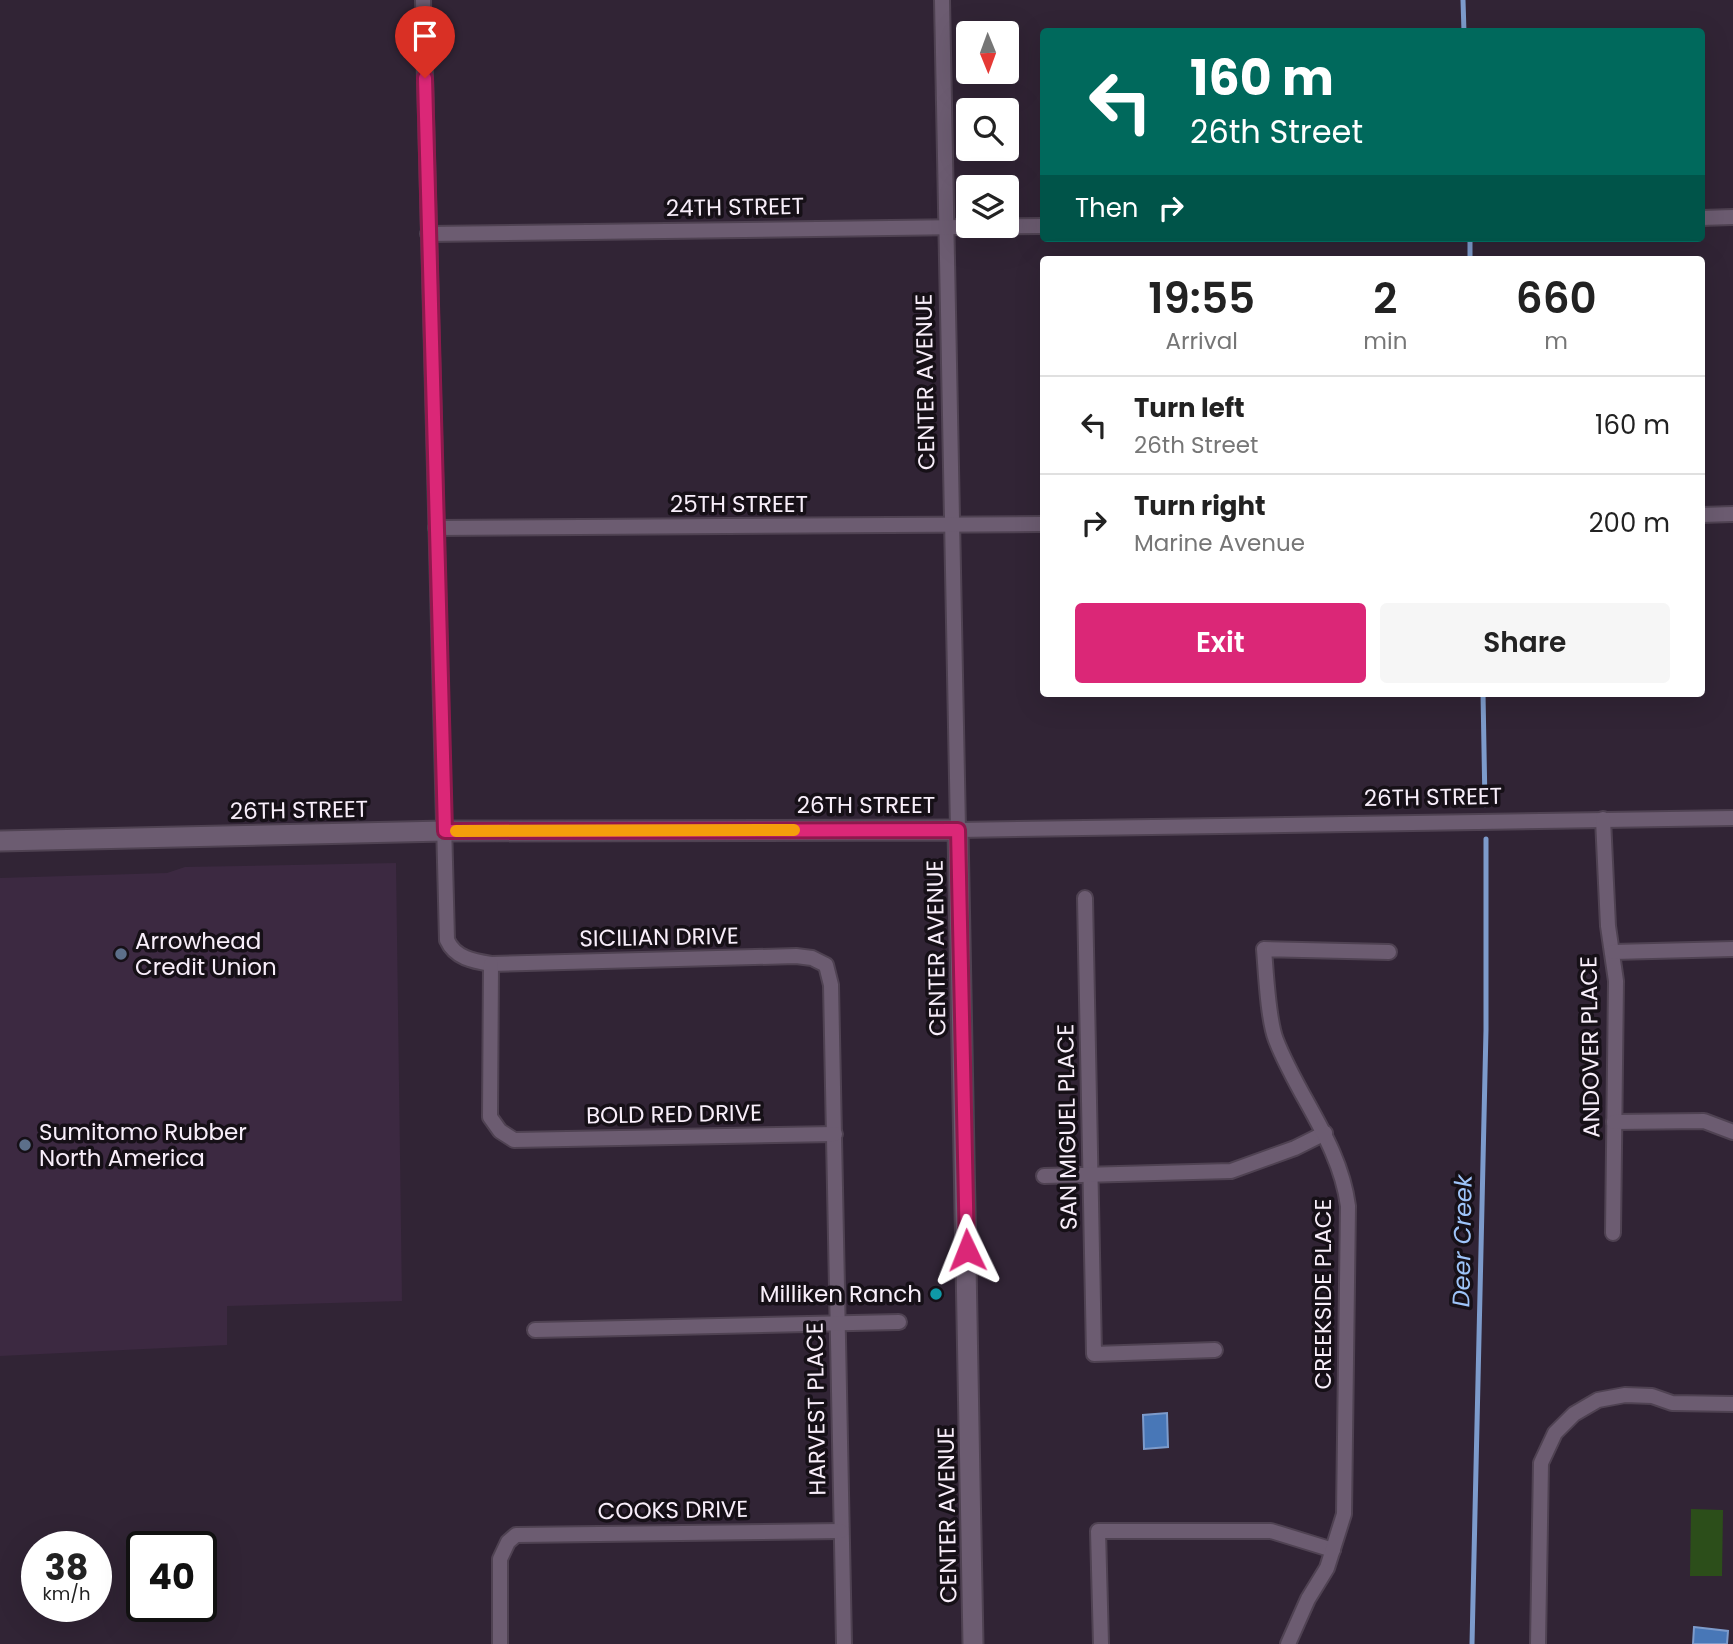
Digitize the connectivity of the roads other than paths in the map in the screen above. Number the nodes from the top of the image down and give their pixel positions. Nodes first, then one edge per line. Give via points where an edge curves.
1 (424, 0) edge
2 (942, 0) edge
3 (1733, 217) edge
4 (1705, 218) edge
5 (1040, 226) edge
6 (946, 227) junction
7 (428, 234) junction
8 (1733, 514) edge
9 (1705, 515) edge
10 (1040, 524) edge
11 (952, 525) junction
12 (436, 528) junction
13 (1733, 818) edge
14 (1603, 819) junction
15 (958, 830) junction
16 (445, 831) junction
17 (0, 841) edge
18 (1085, 898) dead end
19 (1733, 949) edge
20 (1390, 951) dead end
21 (1613, 952) junction
22 (491, 964) junction
23 (826, 965) joint
24 (1614, 1122) junction
25 (1733, 1132) edge
26 (1325, 1133) junction
27 (835, 1134) junction
28 (1044, 1176) dead end
29 (1091, 1176) junction
30 (1613, 1233) dead end
31 (899, 1322) dead end
32 (838, 1324) junction
33 (535, 1330) dead end
34 (1215, 1350) dead end
35 (1733, 1404) edge
36 (841, 1531) junction
37 (1333, 1549) junction
38 (500, 1644) edge
39 (844, 1644) edge
40 (973, 1644) edge
41 (1101, 1644) edge
42 (1288, 1644) edge
43 (1538, 1644) edge

1 - 7 street, SICILIAN DRIVE
2 - 6 street, CENTER AVENUE
3 - 4 street
5 - 6 street, 24TH STREET
6 - 7 street, 24TH STREET
6 - 11 street, CENTER AVENUE
7 - 12 street, SICILIAN DRIVE
8 - 9 street
10 - 11 street, 25TH STREET
11 - 12 street, 25TH STREET
11 - 15 street, CENTER AVENUE
12 - 16 street, SICILIAN DRIVE
13 - 14 street, 26TH STREET
14 - 15 street, 26TH STREET
14 - 21 street, ANDOVER PLACE
15 - 16 street, 26TH STREET
15 - 40 street, CENTER AVENUE
16 - 17 street, 26TH STREET
16 - 22 street, SICILIAN DRIVE via 447,940 460,955
18 - 29 street, SAN MIGUEL PLACE
19 - 21 street
20 - 26 street, CREEKSIDE PLACE via 1264,950 1274,1036
21 - 24 street, ANDOVER PLACE
22 - 23 street, SICILIAN DRIVE via 796,956
22 - 27 street, BOLD RED DRIVE via 490,1117 514,1140
23 - 27 street, HARVEST PLACE via 831,985
24 - 25 street via 1704,1121
24 - 30 street, ANDOVER PLACE
26 - 29 street via 1231,1171
26 - 37 street, CREEKSIDE PLACE via 1345,1184 1348,1206 1344,1514
27 - 32 street, HARVEST PLACE
28 - 29 street
29 - 34 street, SAN MIGUEL PLACE via 1094,1354
31 - 32 street
32 - 33 street
32 - 36 street, HARVEST PLACE
35 - 43 street via 1672,1403 1652,1396 1625,1395 1598,1400 1574,1413 1555,1433 1541,1463
36 - 38 street, COOKS DRIVE via 522,1534 508,1542 500,1559
36 - 39 street, HARVEST PLACE
37 - 41 street via 1271,1531 1098,1531
37 - 42 street, CREEKSIDE PLACE

